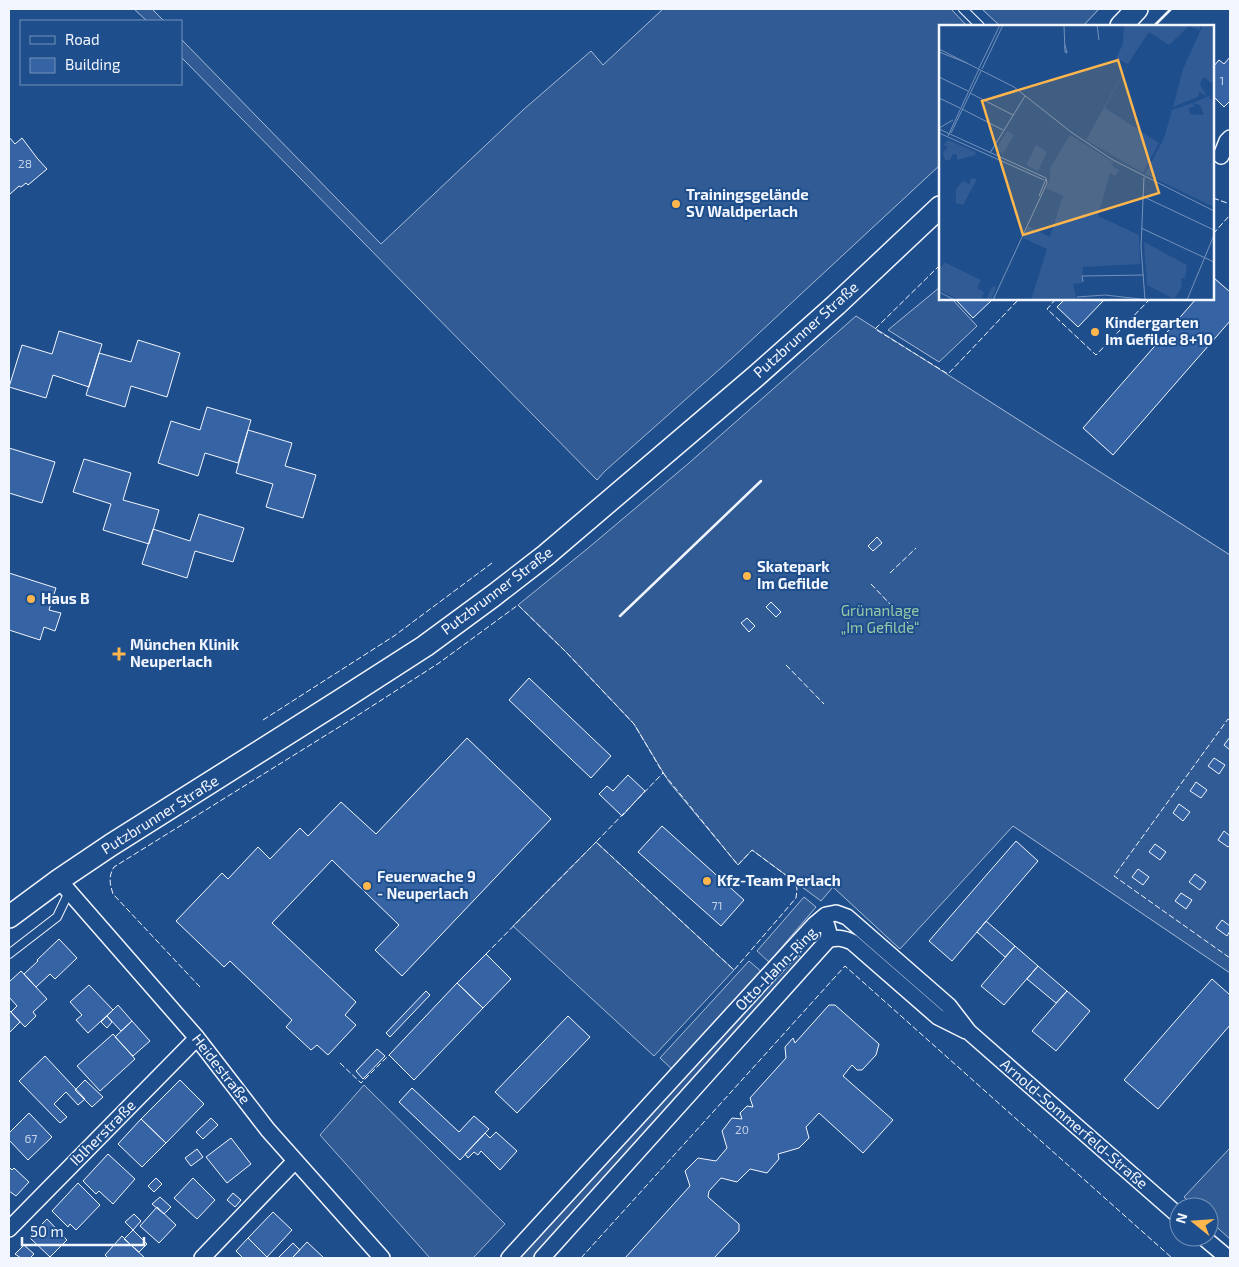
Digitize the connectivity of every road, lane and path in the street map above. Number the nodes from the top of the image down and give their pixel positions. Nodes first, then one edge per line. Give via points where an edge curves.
1 (963, 9) edge
2 (1137, 9) edge
3 (979, 25) edge
4 (1122, 25) edge
5 (1230, 138) edge
6 (1221, 156) edge
7 (939, 208) edge
8 (64, 886) junction
9 (9, 917) edge
10 (814, 925) junction
11 (828, 940) junction
12 (9, 954) edge
13 (969, 1032) junction
14 (197, 1038) junction
15 (295, 1161) junction
16 (1169, 1207) edge
17 (9, 1229) edge
18 (1215, 1247) edge
19 (202, 1258) edge
20 (382, 1258) edge
21 (509, 1258) edge
22 (542, 1258) edge
23 (1228, 1258) edge

1 - 3 lane
2 - 4 main road
5 - 6 street
7 - 8 main road, Putzbrunner Straße via 755,377 561,543 493,596 416,651 110,845
8 - 9 main road, Putzbrunner Straße
8 - 12 lane, Putzbrunner Straße via 57,917
8 - 14 street, Heidestraße
10 - 11 street, Otto-Hahn-Ring via 827,926
10 - 13 street, Arnold-Sommerfeld-Straße via 826,915 836,912 847,917 949,1006
10 - 21 street, Otto-Hahn-Ring
11 - 13 street, Arnold-Sommerfeld-Straße via 837,937 852,942 938,1017
11 - 22 street, Otto-Hahn-Ring
13 - 16 street, Arnold-Sommerfeld-Straße
14 - 15 street, Heidestraße
14 - 17 street, Iblherstraße
15 - 19 street
15 - 20 street, Heidestraße
18 - 23 street

